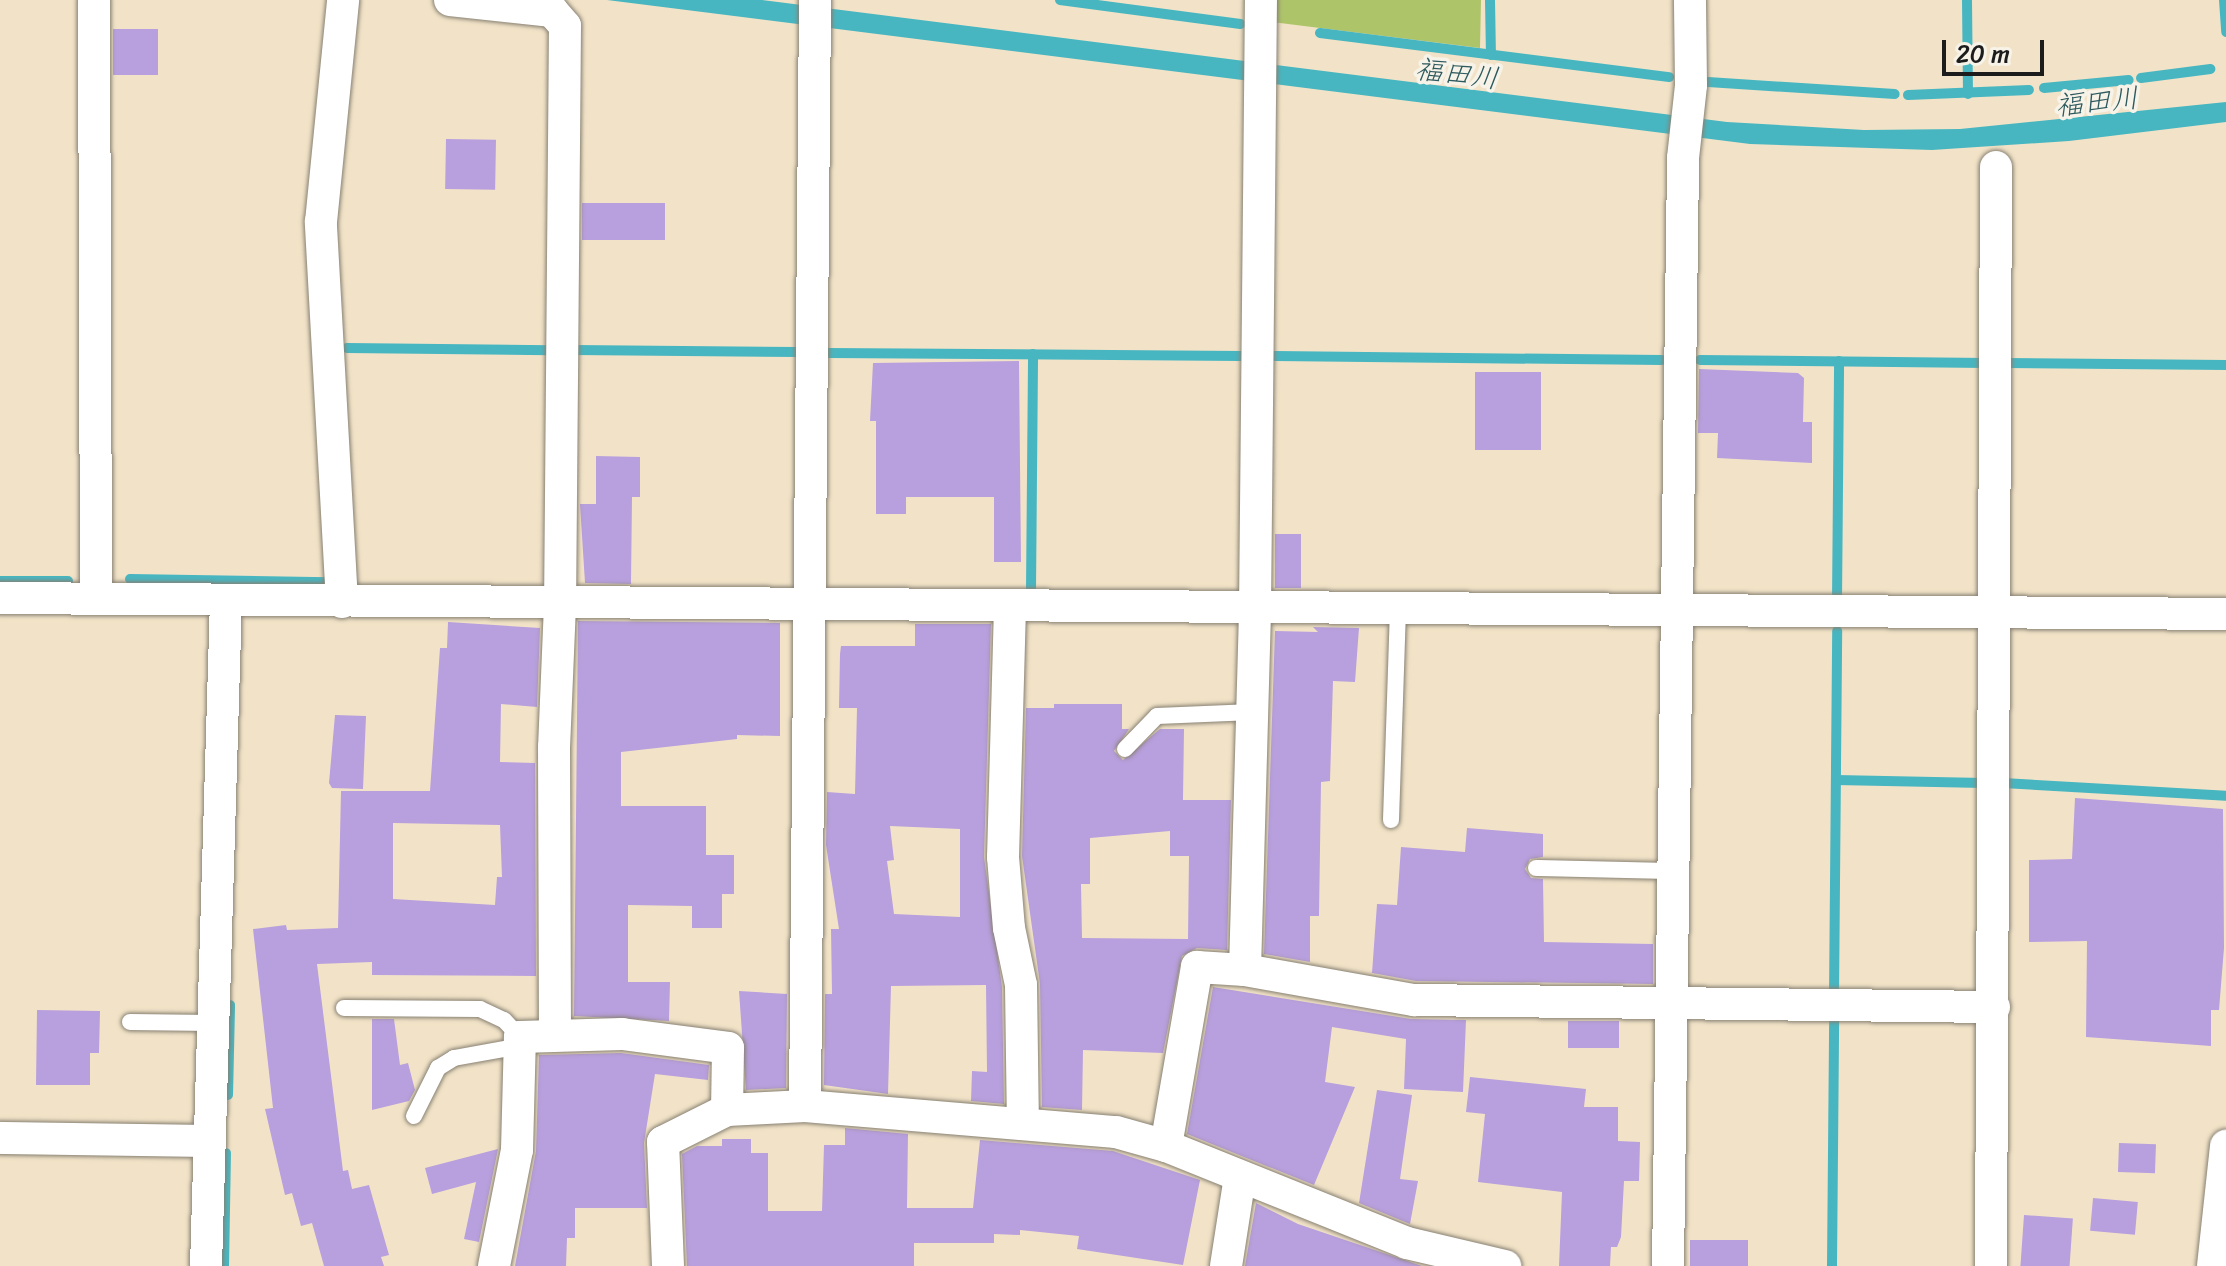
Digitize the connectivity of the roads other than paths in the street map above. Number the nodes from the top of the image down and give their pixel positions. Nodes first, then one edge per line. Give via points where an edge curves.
1 (94, 0) edge
2 (343, 0) edge
3 (450, 0) edge
4 (815, 0) edge
5 (1261, 0) edge
6 (1690, 0) edge
7 (1996, 167) dead end
8 (0, 598) edge
9 (96, 599) junction
10 (226, 600) junction
11 (342, 602) junction
12 (560, 605) junction
13 (814, 606) junction
14 (1010, 607) junction
15 (1255, 610) junction
16 (1398, 611) junction
17 (1675, 614) junction
18 (1995, 614) junction
19 (2226, 614) edge
20 (1253, 712) junction
21 (1125, 749) dead end
22 (1391, 820) dead end
23 (1536, 868) dead end
24 (1672, 871) junction
25 (1245, 970) junction
26 (1671, 1006) junction
27 (1994, 1007) junction
28 (344, 1008) dead end
29 (130, 1022) dead end
30 (212, 1023) junction
31 (555, 1035) junction
32 (520, 1042) junction
33 (805, 1106) junction
34 (727, 1110) junction
35 (414, 1116) dead end
36 (1023, 1124) junction
37 (0, 1138) edge
38 (209, 1141) junction
39 (1166, 1146) junction
40 (2226, 1146) edge
41 (1240, 1177) junction
42 (206, 1266) edge
43 (494, 1266) edge
44 (668, 1266) edge
45 (1226, 1266) edge
46 (1505, 1266) edge
47 (1668, 1266) edge
48 (1991, 1266) edge
49 (2213, 1266) edge

1 - 9 street
2 - 11 street via 321,222
3 - 12 street via 552,11 565,26
4 - 13 street
5 - 15 street
6 - 17 street
7 - 18 street
8 - 9 street
9 - 10 street
10 - 11 street
10 - 30 street
11 - 12 street
12 - 13 street
12 - 31 street via 554,747
13 - 14 street
13 - 33 street
14 - 15 street
14 - 36 street via 1003,857 1021,985
15 - 16 street
15 - 20 street
16 - 17 street
16 - 22 lane
17 - 18 street
17 - 24 street
18 - 19 street
18 - 27 street
20 - 21 lane via 1157,716
20 - 25 street
23 - 24 lane
24 - 26 street
25 - 26 street via 1414,1000
25 - 39 street via 1197,967
26 - 27 street
26 - 47 street
27 - 48 street
28 - 32 lane via 480,1009 504,1020
29 - 30 lane
30 - 38 street
31 - 32 street
31 - 34 street via 636,1035 728,1048
32 - 35 lane via 454,1058 438,1068
32 - 43 street via 517,1150
33 - 34 street
33 - 36 street
34 - 44 street via 663,1142
36 - 39 street via 1116,1132
37 - 38 street
38 - 42 street
39 - 41 street
40 - 49 street
41 - 45 street
41 - 46 street via 1407,1243

